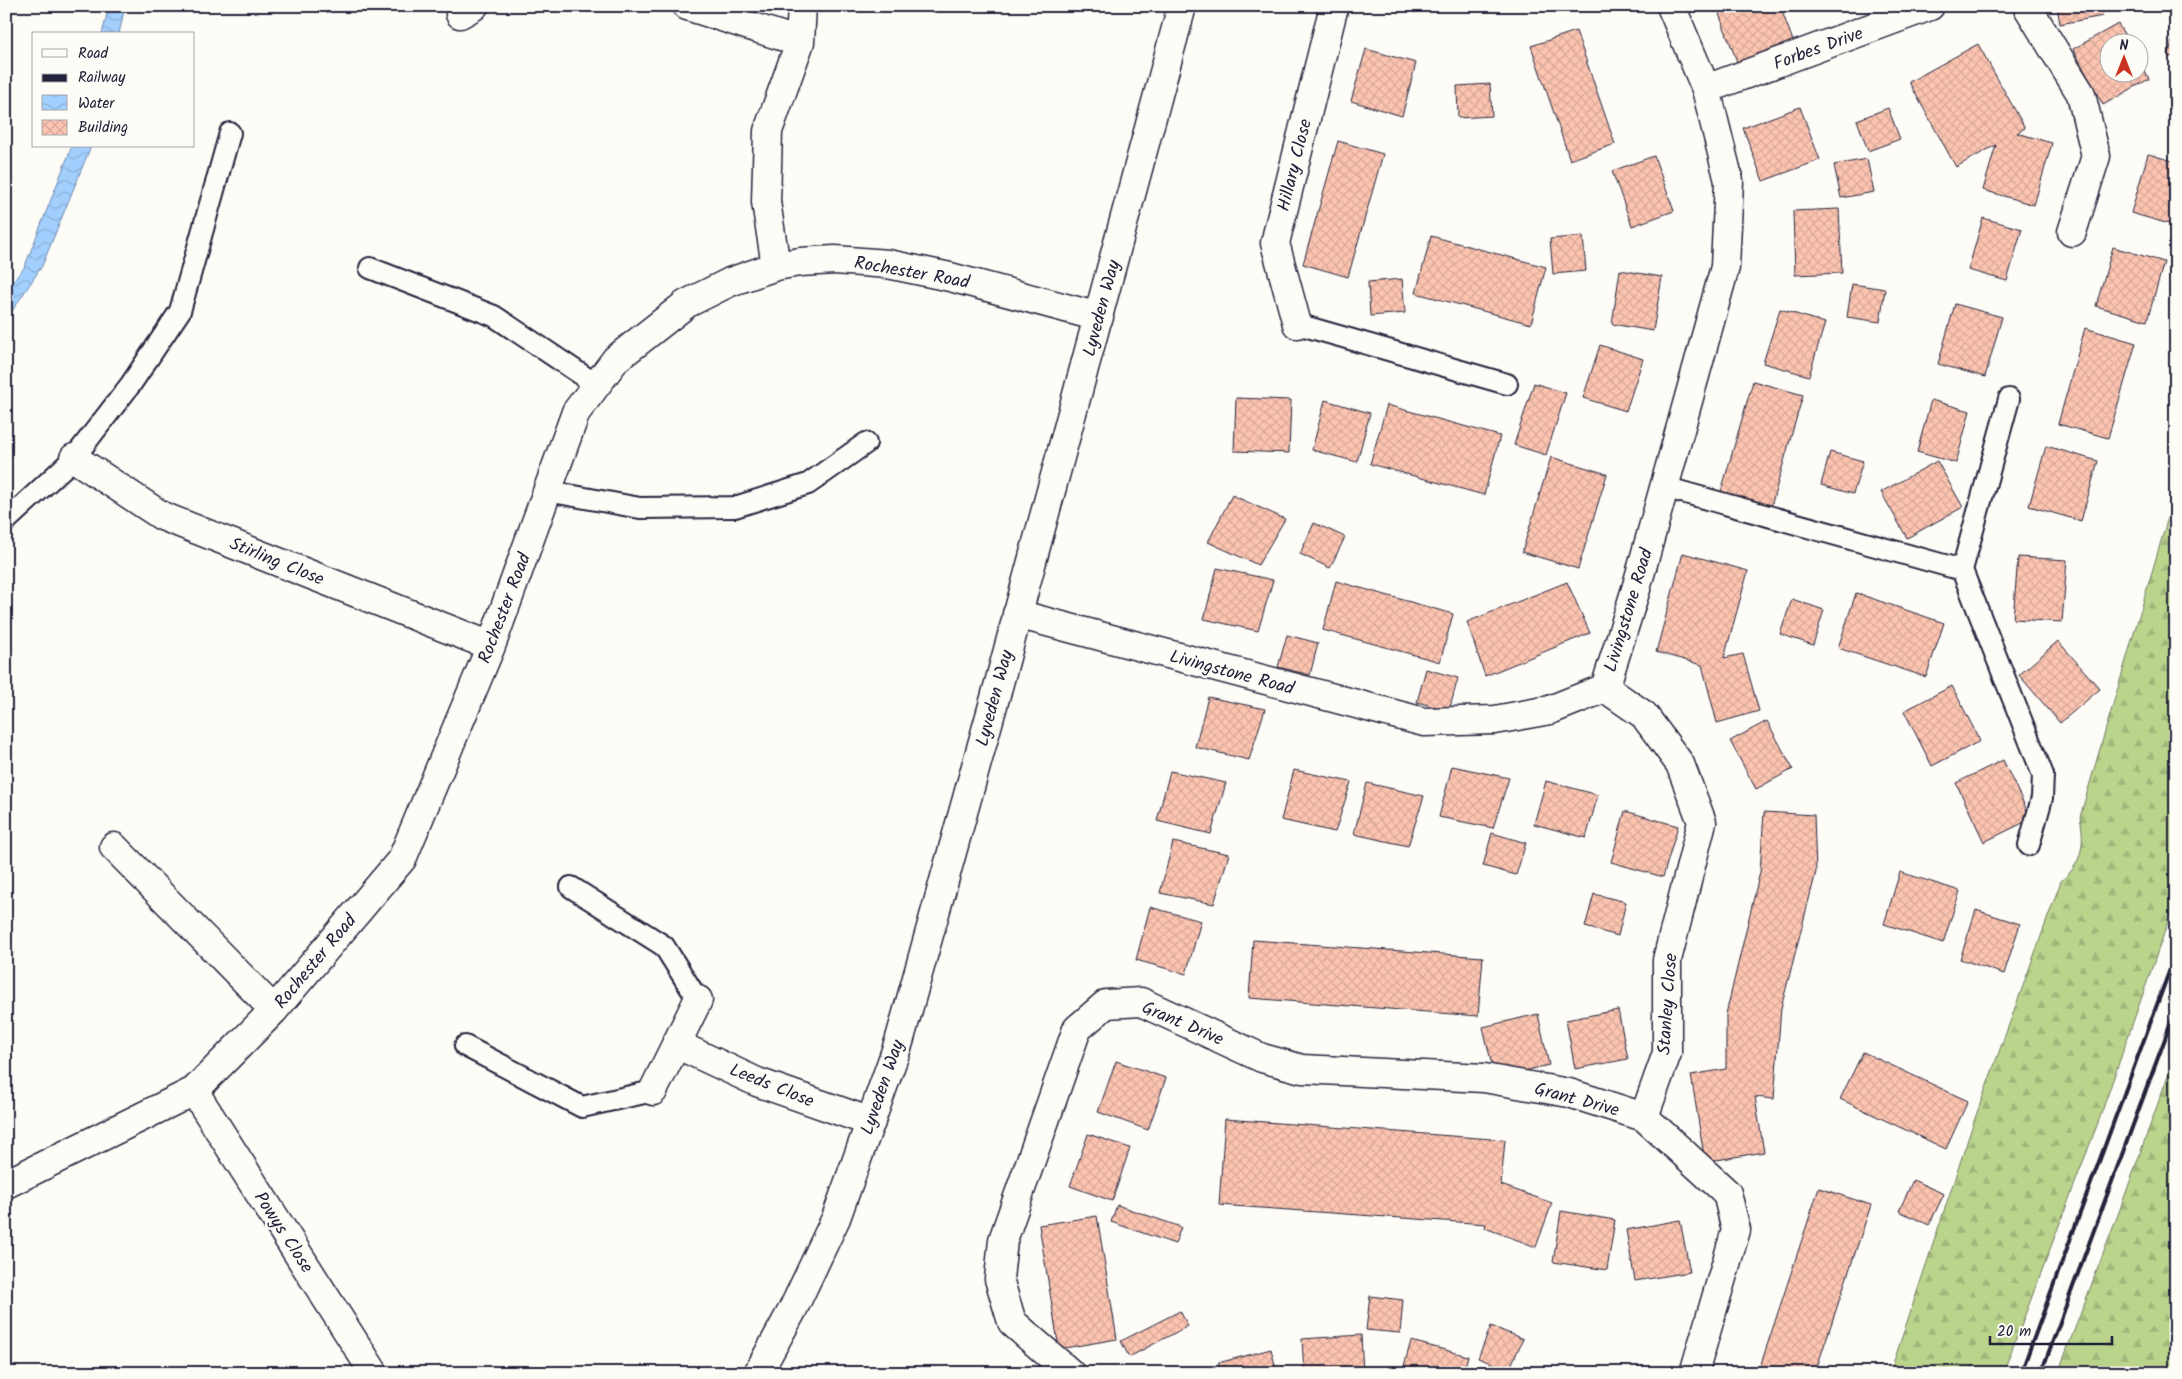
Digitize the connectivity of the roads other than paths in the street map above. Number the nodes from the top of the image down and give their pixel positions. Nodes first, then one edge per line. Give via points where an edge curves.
1 (687, 6) edge
2 (802, 6) edge
3 (1182, 6) edge
4 (1334, 6) edge
5 (1671, 6) edge
6 (1930, 6) edge
7 (2027, 6) edge
8 (800, 42) junction
9 (1706, 89) junction
10 (230, 133) dead end
11 (2072, 232) dead end
12 (776, 266) junction
13 (370, 268) dead end
14 (1099, 317) junction
15 (1297, 324) joint
16 (1507, 384) dead end
17 (597, 385) junction
18 (2009, 399) dead end
19 (866, 443) dead end
20 (74, 458) junction
21 (1664, 486) junction
22 (547, 491) junction
23 (6, 520) edge
24 (1962, 570) junction
25 (1017, 614) junction
26 (491, 646) junction
27 (1605, 688) junction
28 (2029, 845) dead end
29 (114, 847) dead end
30 (571, 887) dead end
31 (698, 1000) joint
32 (274, 1010) junction
33 (676, 1044) junction
34 (465, 1046) dead end
35 (194, 1090) junction
36 (653, 1091) joint
37 (1644, 1117) junction
38 (871, 1122) junction
39 (6, 1184) edge
40 (374, 1373) edge
41 (758, 1373) edge
42 (1070, 1373) edge
43 (1694, 1373) edge

1 - 8 street
2 - 8 street
3 - 14 street, Lyveden Way
4 - 15 street, Hillary Close via 1275,243
5 - 9 street, Livingstone Road
6 - 9 street, Forbes Drive
7 - 11 street via 2081,94 2096,156
8 - 12 street via 768,130 766,202
9 - 21 street, Livingstone Road via 1729,181 1725,267
10 - 20 lane via 180,310 131,384
12 - 14 street, Rochester Road via 835,260 888,264
12 - 17 street, Rochester Road via 730,282 686,304 616,360
13 - 17 lane via 494,316
14 - 25 street, Lyveden Way
15 - 16 lane
17 - 22 street, Rochester Road via 576,412
18 - 24 lane
19 - 22 lane via 808,484 735,507 640,508
20 - 23 lane
20 - 26 street, Stirling Close via 162,516
21 - 24 lane
21 - 27 street, Livingstone Road
22 - 26 street, Rochester Road
24 - 28 lane via 2043,775 2042,798
25 - 27 street, Livingstone Road via 1424,722 1495,720 1532,714
25 - 38 street, Lyveden Way via 899,1042
26 - 32 street, Rochester Road via 402,859
27 - 37 street, Stanley Close via 1644,716 1670,750 1680,764 1702,822 1667,960 1667,1053
29 - 32 street
30 - 31 lane via 664,946
31 - 33 street
32 - 35 street, Rochester Road
33 - 36 street
33 - 38 street, Leeds Close via 757,1082
34 - 36 lane via 582,1107
35 - 39 street, Rochester Road
35 - 40 street, Powys Close
37 - 42 street, Grant Drive via 1569,1093 1484,1078 1302,1069 1262,1058 1142,1002 1106,1004 1077,1029 1003,1240 999,1279 1012,1322
37 - 43 street via 1727,1193 1736,1230
38 - 41 street, Lyveden Way via 836,1218

